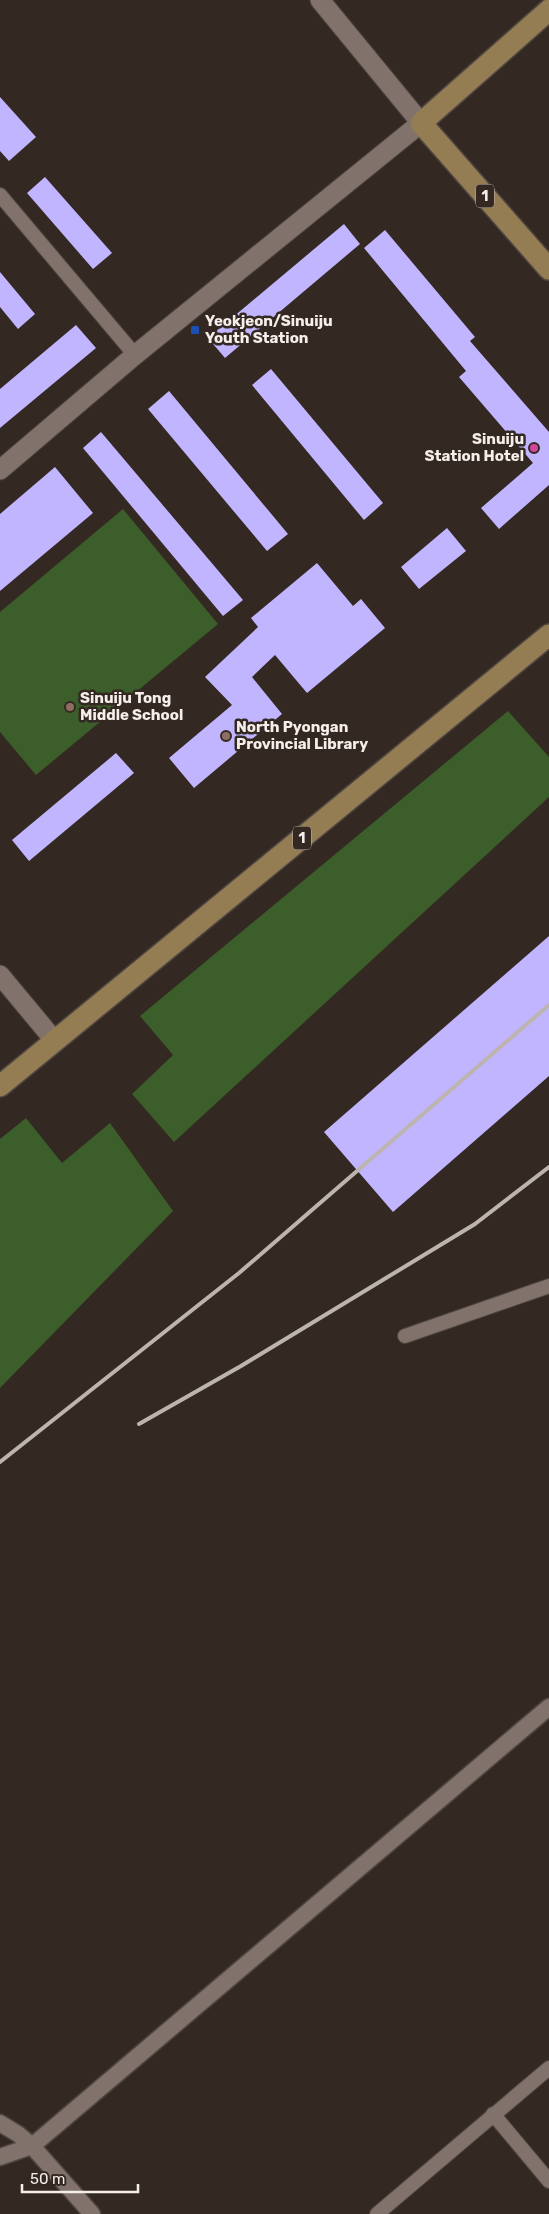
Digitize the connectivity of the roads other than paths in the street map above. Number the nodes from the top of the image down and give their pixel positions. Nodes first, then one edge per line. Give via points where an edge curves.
1 (320, 0) edge
2 (549, 10) edge
3 (421, 123) junction
4 (0, 195) edge
5 (549, 269) edge
6 (135, 355) junction
7 (0, 470) edge
8 (549, 635) edge
9 (0, 975) edge
10 (54, 1040) junction
11 (0, 1086) edge
12 (549, 1286) edge
13 (405, 1336) dead end
14 (549, 1706) edge
15 (549, 2068) edge
16 (493, 2114) junction
17 (0, 2123) edge
18 (32, 2146) junction
19 (0, 2157) edge
20 (549, 2181) edge
21 (92, 2214) edge
22 (378, 2214) edge

1 - 3 main road
2 - 3 main road
3 - 5 main road, 1
3 - 6 main road
4 - 6 street
6 - 7 main road
8 - 10 main road, 1
9 - 10 main road
10 - 11 main road, 1
12 - 13 street
14 - 18 street
15 - 16 street
16 - 20 street
16 - 22 street
17 - 18 street
18 - 19 street
18 - 21 street

